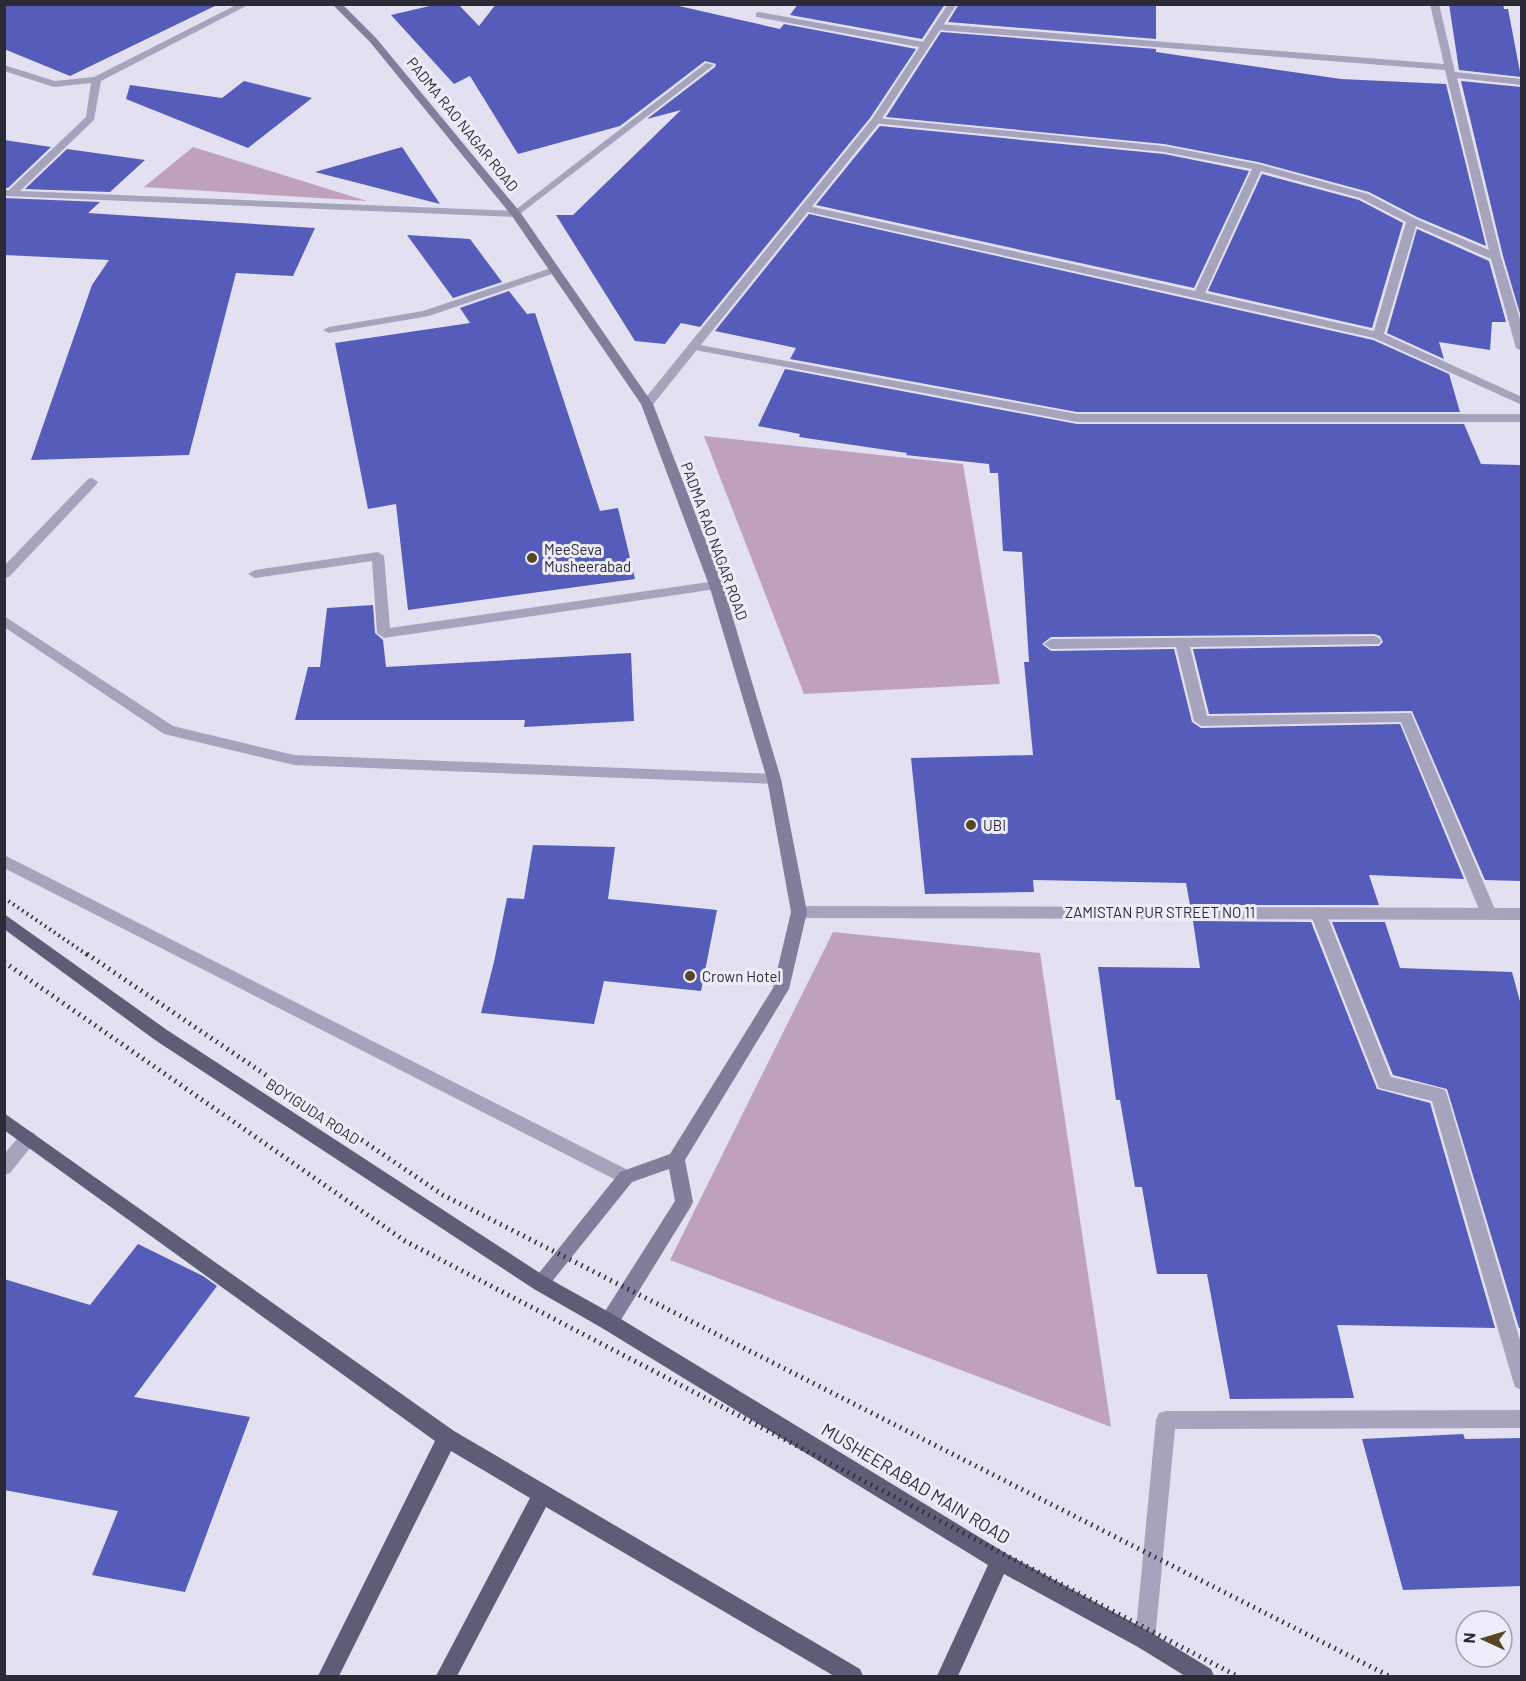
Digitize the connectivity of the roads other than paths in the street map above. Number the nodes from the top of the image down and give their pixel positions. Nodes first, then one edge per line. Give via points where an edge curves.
1 (246, 4) edge
2 (336, 4) edge
3 (953, 4) edge
4 (1434, 4) edge
5 (759, 15) dead end
6 (939, 27) junction
7 (924, 45) junction
8 (709, 65) dead end
9 (4, 68) edge
10 (1451, 71) junction
11 (96, 80) junction
12 (1521, 82) edge
13 (876, 121) junction
14 (1258, 167) junction
15 (8, 193) edge
16 (804, 208) junction
17 (516, 214) junction
18 (1412, 221) junction
19 (1496, 257) junction
20 (554, 270) junction
21 (1199, 296) junction
22 (329, 330) dead end
23 (1378, 335) junction
24 (694, 347) junction
25 (1521, 348) edge
26 (1521, 402) edge
27 (647, 404) junction
28 (1521, 418) edge
29 (92, 483) dead end
30 (4, 574) edge
31 (255, 574) dead end
32 (716, 585) junction
33 (4, 621) edge
34 (1374, 641) dead end
35 (1182, 643) junction
36 (1051, 644) dead end
37 (774, 779) junction
38 (4, 861) edge
39 (799, 912) junction
40 (1318, 913) junction
41 (1489, 914) junction
42 (1521, 914) edge
43 (4, 920) edge
44 (4, 1120) edge
45 (28, 1138) junction
46 (676, 1159) junction
47 (4, 1168) edge
48 (626, 1177) junction
49 (540, 1283) junction
50 (609, 1322) junction
51 (1521, 1382) edge
52 (1521, 1419) edge
53 (447, 1438) junction
54 (542, 1495) junction
55 (1000, 1561) junction
56 (1145, 1640) junction
57 (328, 1677) edge
58 (446, 1677) edge
59 (853, 1677) edge
60 (947, 1677) edge
61 (1204, 1677) edge

1 - 11 street
2 - 17 main road, PADMA RAO NAGAR ROAD via 373,40
3 - 6 street
4 - 10 street
5 - 7 street
6 - 7 street
6 - 10 street
7 - 13 street
8 - 17 street
9 - 11 street via 54,84
10 - 12 street
10 - 19 street
11 - 15 street via 92,118
13 - 14 street via 1164,149
13 - 16 street
14 - 18 street via 1364,196
14 - 21 street
15 - 17 street
16 - 21 street
16 - 24 street
17 - 20 main road, PADMA RAO NAGAR ROAD
18 - 19 street
18 - 23 street
19 - 25 street
20 - 22 street via 425,314
20 - 27 main road, PADMA RAO NAGAR ROAD
21 - 23 street
23 - 26 street
24 - 27 street
24 - 28 street via 1077,418
27 - 32 main road, PADMA RAO NAGAR ROAD
29 - 30 street
31 - 32 street via 378,556 384,633
32 - 37 main road, PADMA RAO NAGAR ROAD
33 - 37 street via 170,730 294,760
34 - 35 street
35 - 36 street
35 - 41 street via 1201,721 1406,717
37 - 39 main road, PADMA RAO NAGAR ROAD
38 - 48 street
39 - 40 street, ZAMISTAN PUR STREET NO 11
39 - 46 main road, PADMA RAO NAGAR ROAD via 781,989
40 - 41 street, ZAMISTAN PUR STREET NO 11
40 - 51 street via 1385,1083 1439,1095
41 - 42 street, ZAMISTAN PUR STREET NO 11
43 - 49 main road, BOYIGUDA ROAD via 161,1035
44 - 45 main road
45 - 47 street
45 - 53 main road
46 - 48 main road
46 - 50 main road via 684,1202
48 - 49 main road
49 - 50 main road, BOYIGUDA ROAD
50 - 55 main road, MUSHEERABAD MAIN ROAD
52 - 56 street via 1166,1420
53 - 54 main road
53 - 57 main road
54 - 58 main road
54 - 59 main road
55 - 56 main road, MUSHEERABAD MAIN ROAD
55 - 60 main road
56 - 61 main road, MUSHEERABAD MAIN ROAD

